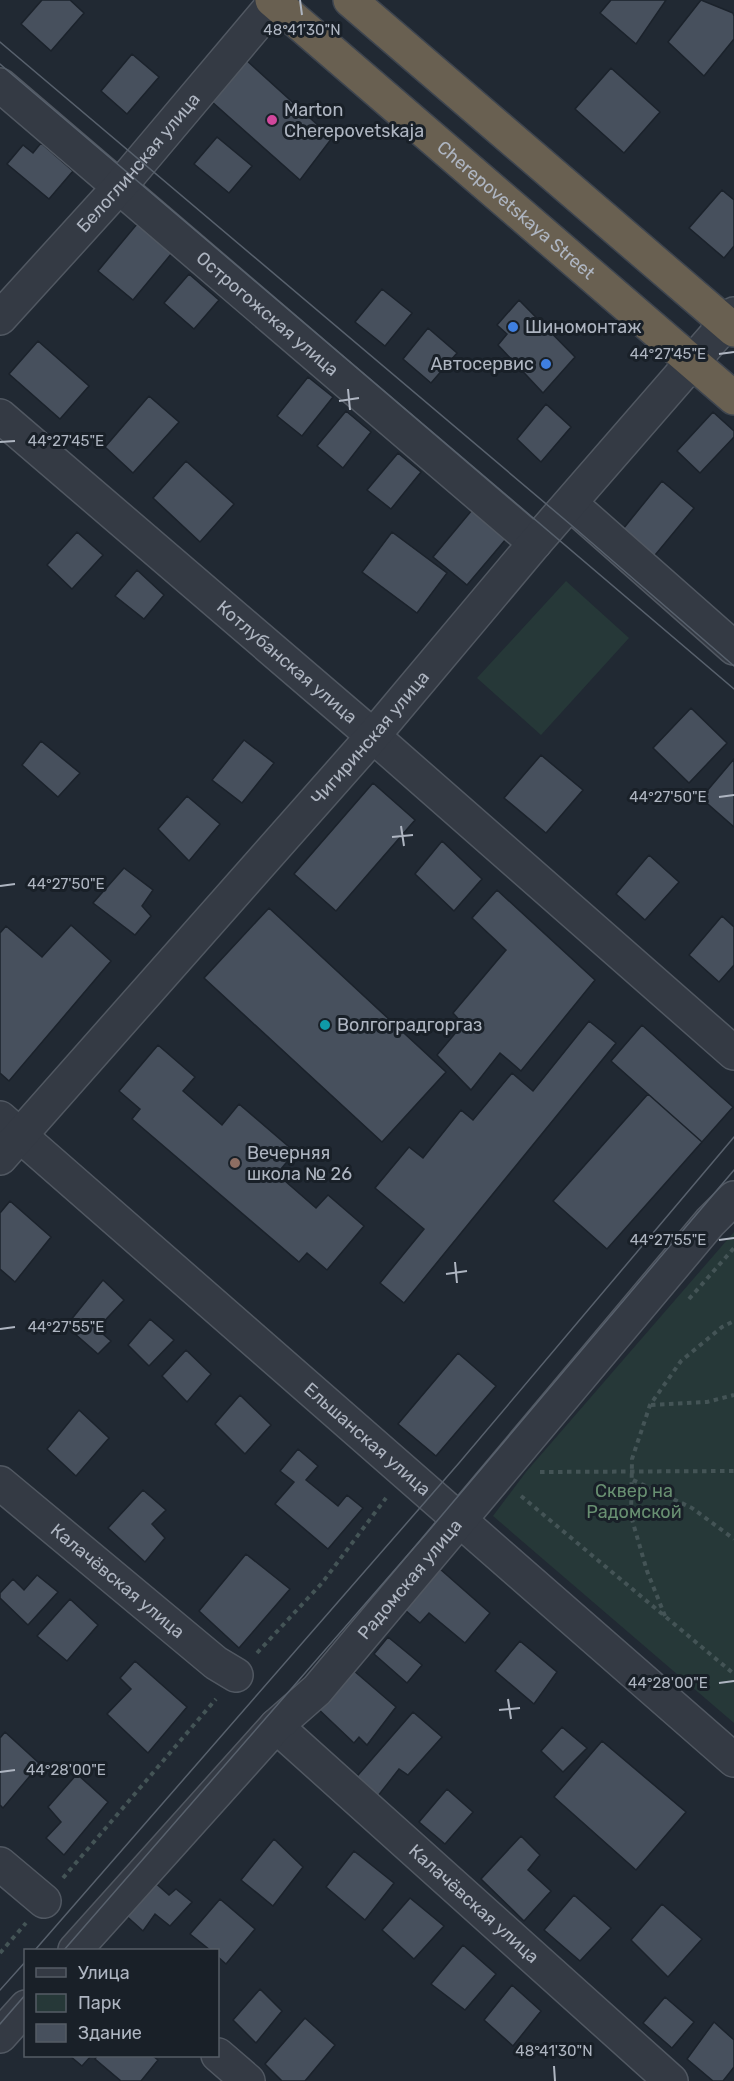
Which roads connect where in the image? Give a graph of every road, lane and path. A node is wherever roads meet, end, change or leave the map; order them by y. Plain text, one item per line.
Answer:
1 (350, 0) edge
2 (273, 1) edge
3 (0, 85) edge
4 (120, 186) junction
5 (0, 318) edge
6 (731, 322) edge
7 (692, 362) junction
8 (734, 398) edge
9 (0, 416) edge
10 (571, 504) junction
11 (535, 543) junction
12 (734, 648) edge
13 (373, 736) junction
14 (734, 1053) edge
15 (7, 1137) edge
16 (734, 1198) edge
17 (734, 1321) edge
18 (734, 1395) edge
19 (650, 1405) junction
20 (734, 1471) edge
21 (537, 1472) dead end
22 (405, 1473) junction
23 (633, 1480) junction
24 (0, 1483) edge
25 (518, 1493) dead end
26 (459, 1520) junction
27 (734, 1539) edge
28 (665, 1616) junction
29 (734, 1674) edge
30 (236, 1675) junction
31 (276, 1726) junction
32 (734, 1760) edge
33 (0, 1864) edge
34 (44, 1901) junction
35 (85, 1947) edge
36 (0, 1953) edge
37 (24, 2009) edge
38 (0, 2036) edge
39 (219, 2056) edge
40 (248, 2081) edge
41 (671, 2081) edge

1 - 6 highway
2 - 4 street, Белоглинская улица
2 - 7 highway, Cherepovetskaya Street
3 - 4 street, Острогожская улица
4 - 5 street, Белоглинская улица
4 - 11 street, Острогожская улица
6 - 7 street, Чигиринская улица
7 - 8 highway, Cherepovetskaya Street
7 - 10 street, Чигиринская улица
9 - 13 street, Котлубанская улица
10 - 11 street, Чигиринская улица
10 - 12 street
11 - 13 street, Чигиринская улица
13 - 14 street, Котлубанская улица
13 - 15 street, Чигиринская улица
15 - 22 street, Ельшанская улица
16 - 26 street, Радомская улица
17 - 19 path
18 - 19 path
19 - 23 path
20 - 21 path
22 - 26 street, Ельшанская улица
22 - 30 path
23 - 27 path
23 - 28 path
24 - 30 street, Калачёвская улица
25 - 28 path
26 - 31 street, Радомская улица
26 - 32 street, Ельшанская улица
28 - 29 path
30 - 34 path
31 - 35 street, Радомская улица
31 - 41 street, Калачёвская улица
33 - 34 street
34 - 36 path
37 - 38 street
39 - 40 street

